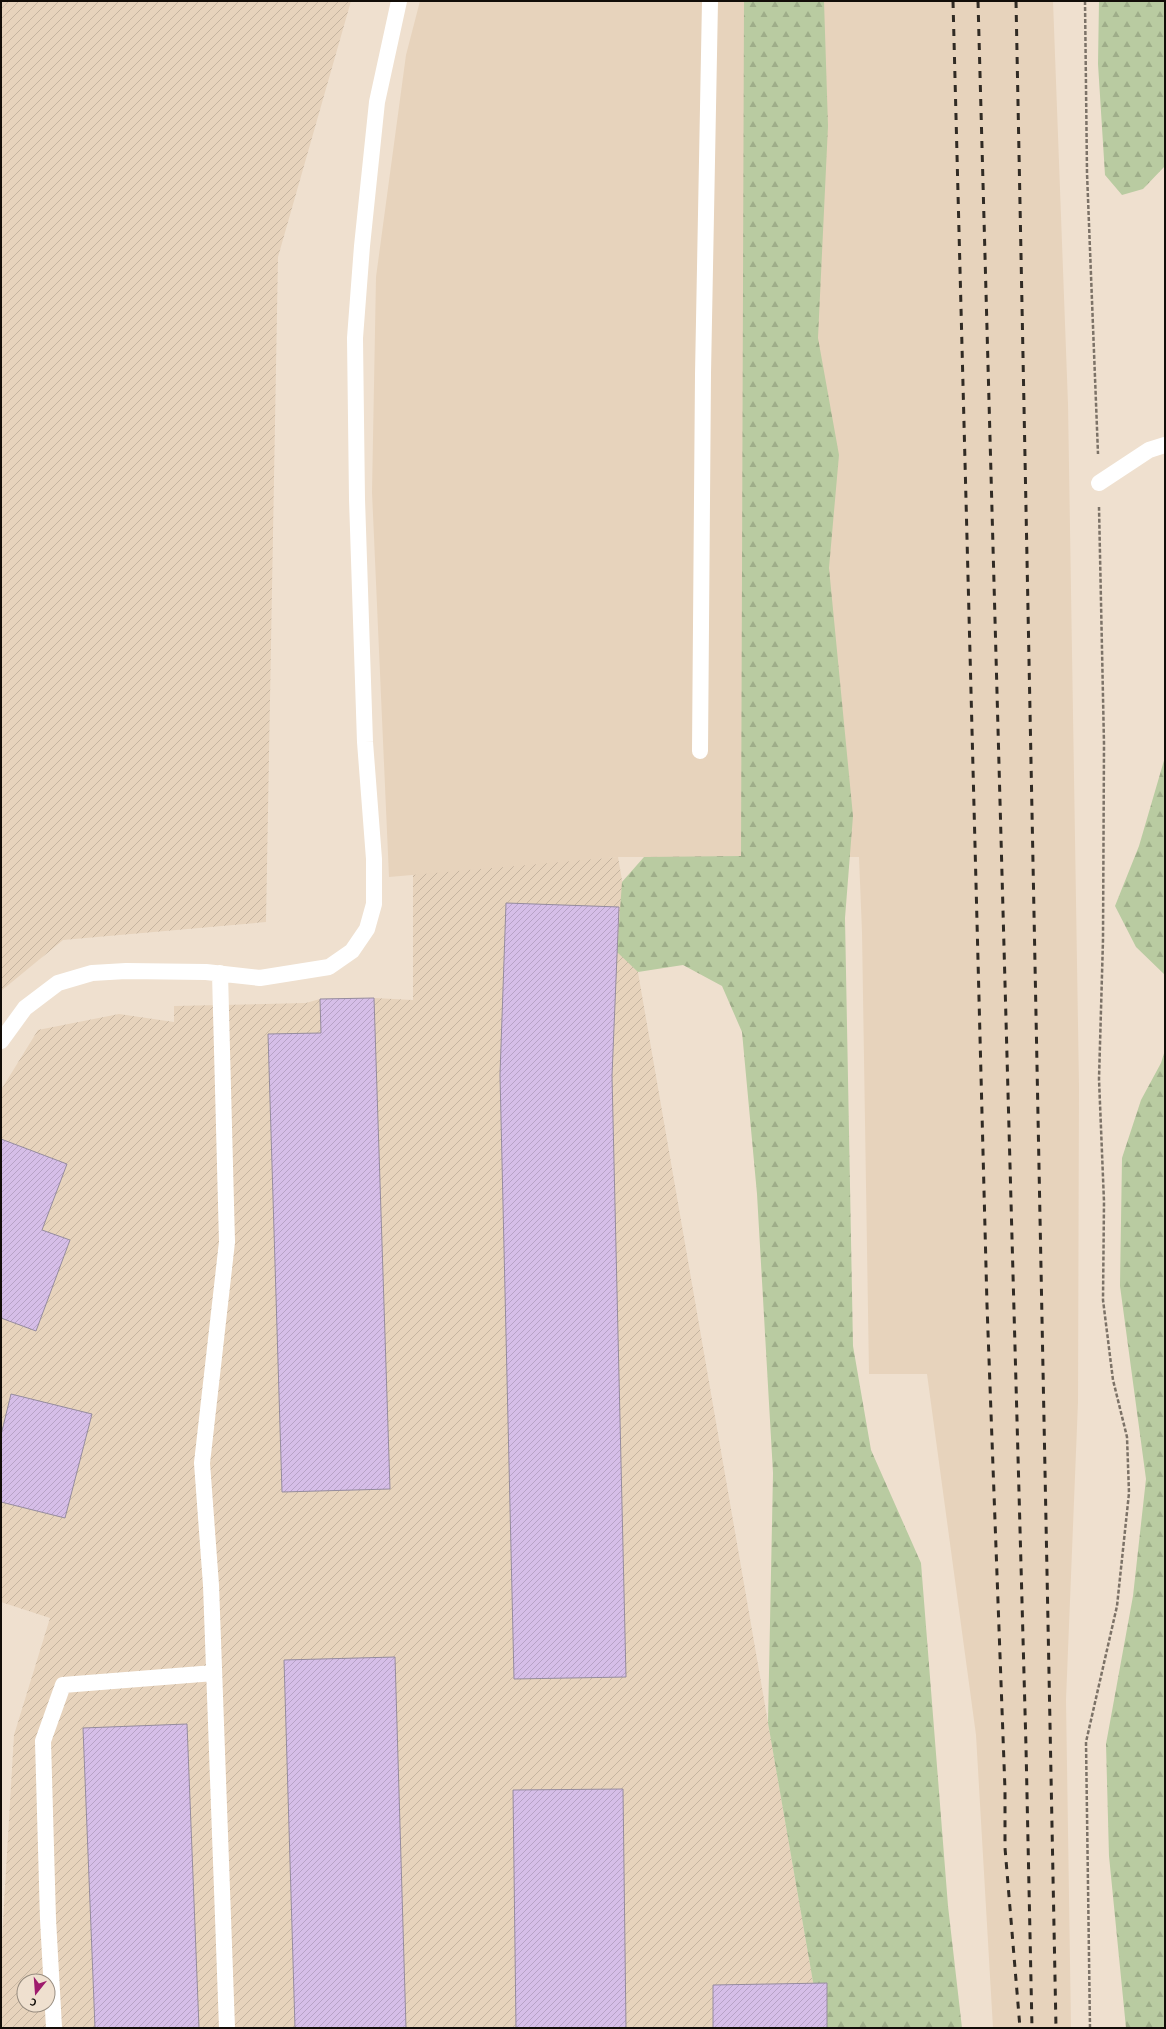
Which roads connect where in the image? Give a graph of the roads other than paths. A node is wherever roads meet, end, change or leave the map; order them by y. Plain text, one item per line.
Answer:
1 (399, 1) edge
2 (710, 1) edge
3 (1165, 445) edge
4 (1099, 483) road end
5 (700, 751) dead end
6 (220, 973) junction
7 (1, 1041) edge
8 (214, 1673) junction
9 (54, 2028) edge
10 (227, 2028) edge

1 - 6 lane
2 - 5 lane
3 - 4 lane
6 - 7 lane
6 - 8 lane
8 - 9 lane
8 - 10 lane

